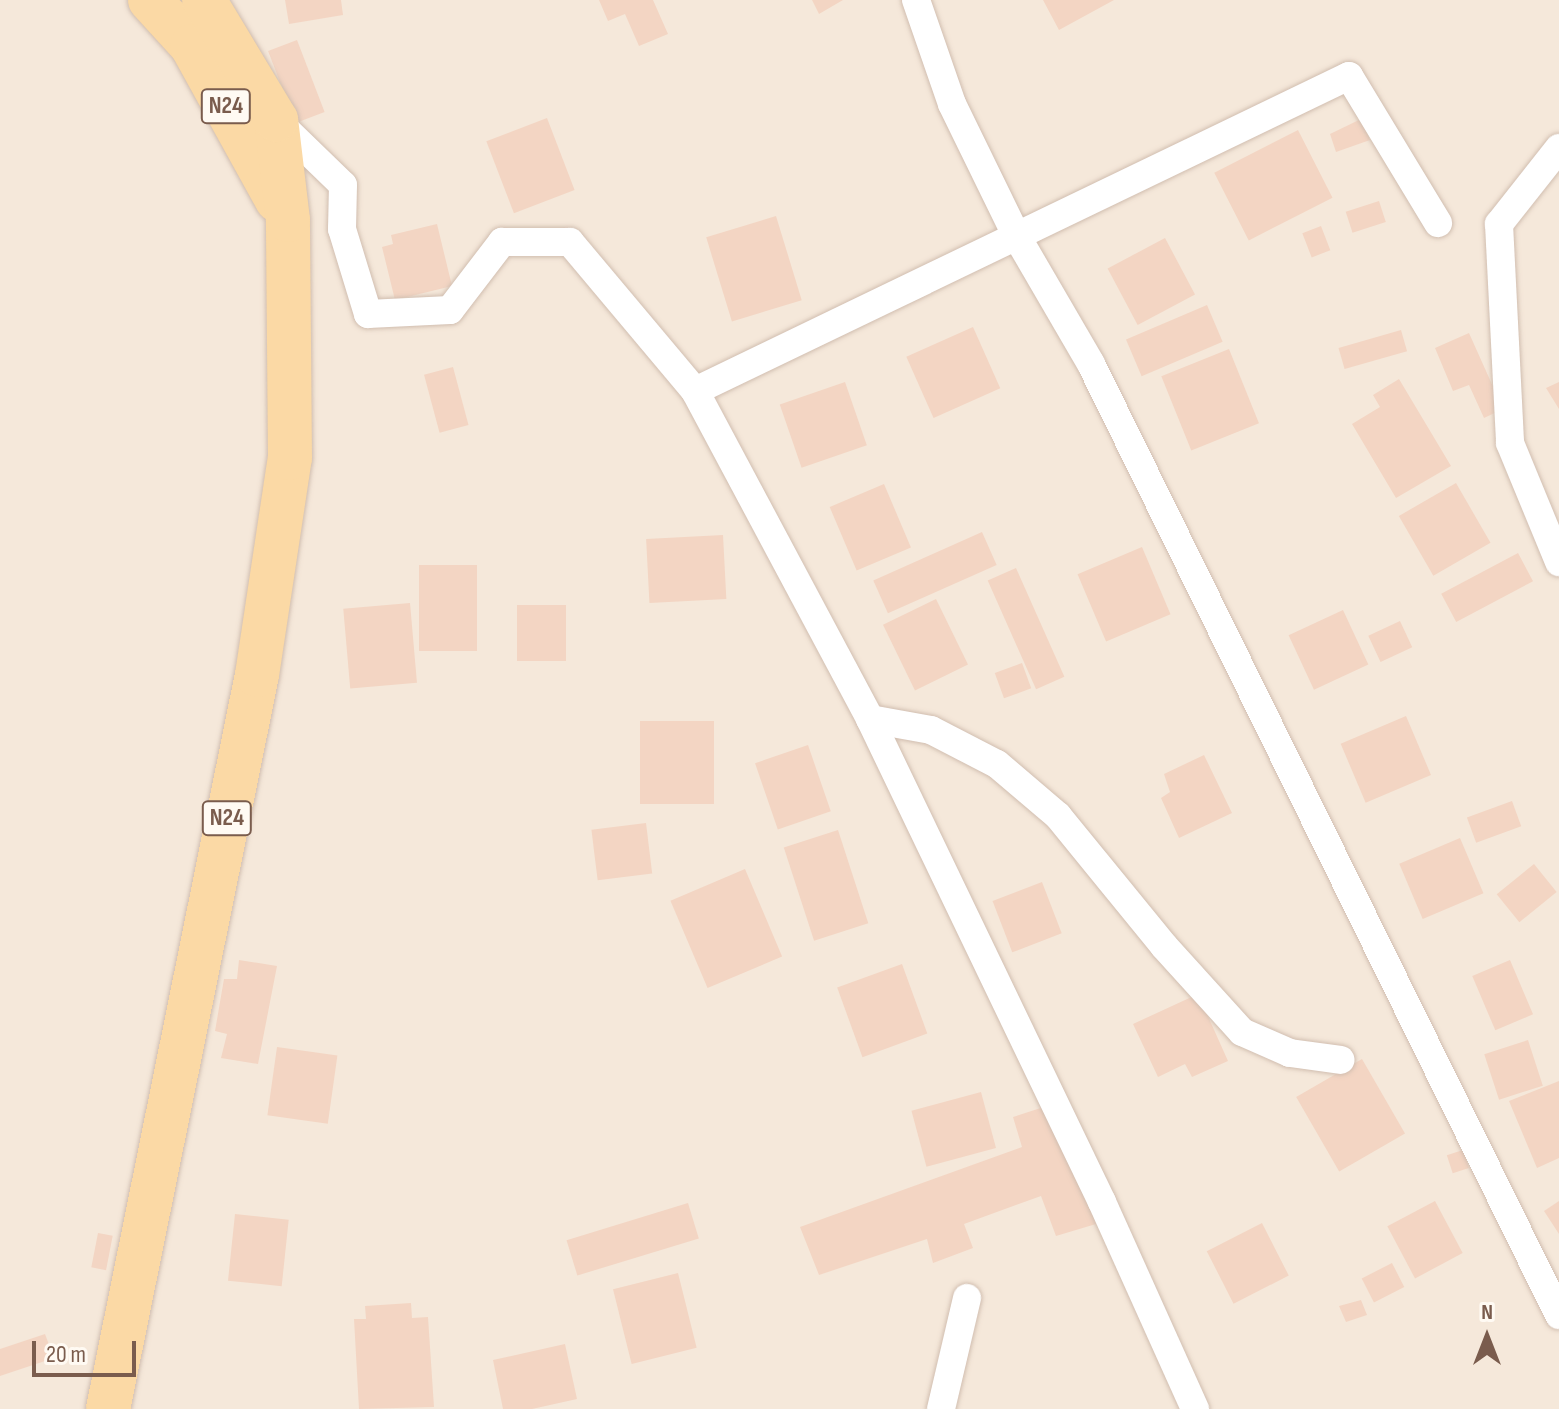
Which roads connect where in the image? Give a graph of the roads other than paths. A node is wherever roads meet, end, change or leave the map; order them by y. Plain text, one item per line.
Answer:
1 (150, 0) edge
2 (204, 0) edge
3 (916, 0) edge
4 (276, 120) junction
5 (1559, 148) edge
6 (288, 220) junction
7 (1438, 223) dead end
8 (1016, 235) junction
9 (695, 391) junction
10 (1559, 562) edge
11 (870, 719) junction
12 (1341, 1060) dead end
13 (967, 1298) dead end
14 (1559, 1315) edge
15 (108, 1409) edge
16 (941, 1409) edge
17 (1195, 1409) edge

1 - 6 main road, N24
2 - 4 main road, N24
3 - 8 street
4 - 6 main road, N24
4 - 9 street
5 - 10 street
6 - 15 main road, N24
7 - 8 street
8 - 9 street
8 - 14 street
9 - 11 street
11 - 12 street
11 - 17 street
13 - 16 street

